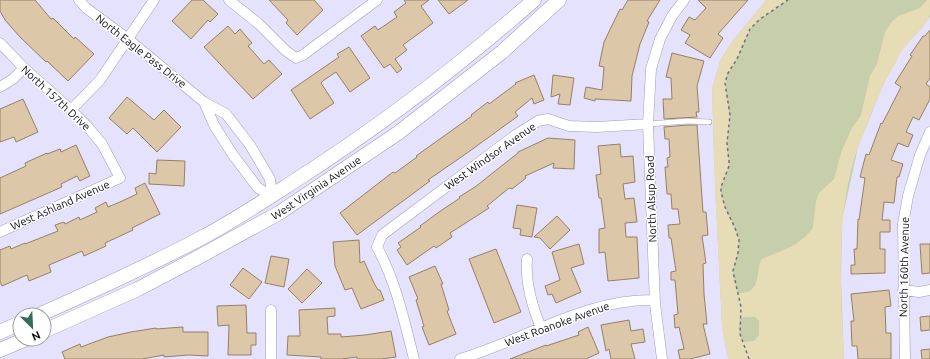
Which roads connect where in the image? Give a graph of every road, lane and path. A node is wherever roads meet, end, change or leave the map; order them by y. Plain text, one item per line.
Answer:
1 (79, 0) edge
2 (154, 0) edge
3 (229, 0) edge
4 (378, 0) edge
5 (534, 0) edge
6 (560, 0) edge
7 (684, 0) edge
8 (788, 0) edge
9 (128, 39) junction
10 (0, 43) edge
11 (24, 68) junction
12 (0, 87) edge
13 (204, 102) junction
14 (71, 110) junction
15 (709, 122) dead end
16 (648, 124) junction
17 (930, 132) edge
18 (245, 139) junction
19 (230, 149) junction
20 (120, 178) joint
21 (272, 196) junction
22 (0, 232) edge
23 (528, 260) dead end
24 (903, 290) junction
25 (930, 290) edge
26 (655, 300) junction
27 (52, 309) edge
28 (272, 310) dead end
29 (12, 327) edge
30 (52, 327) edge
31 (541, 328) junction
32 (0, 332) edge
33 (12, 345) edge
34 (0, 350) edge
35 (271, 359) edge
36 (414, 359) edge
37 (460, 359) edge
38 (662, 359) edge
39 (749, 359) edge
40 (905, 359) edge

1 - 9 street, North Eagle Pass Drive
2 - 9 street
3 - 4 street
5 - 21 main road, West Virginia Avenue
6 - 30 main road, West Virginia Avenue
7 - 16 street, North Alsup Road
8 - 39 path
9 - 13 street, North Eagle Pass Drive
9 - 14 street
10 - 11 street, North 157th Drive
11 - 12 street
11 - 14 street, North 157th Drive
13 - 18 street, North Eagle Pass Drive
13 - 19 street, North Eagle Pass Drive
14 - 20 street, North 157th Drive
15 - 16 lane
16 - 26 street, North Alsup Road
16 - 36 street, West Windsor Avenue
17 - 24 street, North 160th Avenue
18 - 19 street
18 - 21 street, North Eagle Pass Drive
19 - 21 street, North Eagle Pass Drive
20 - 22 street, West Ashland Avenue
21 - 27 main road, West Virginia Avenue
23 - 31 street
24 - 25 street
24 - 40 street, North 160th Avenue
26 - 31 street, West Roanoke Avenue
26 - 38 street, North Alsup Road
28 - 35 street
29 - 32 main road
31 - 37 street, West Roanoke Avenue
33 - 34 main road

